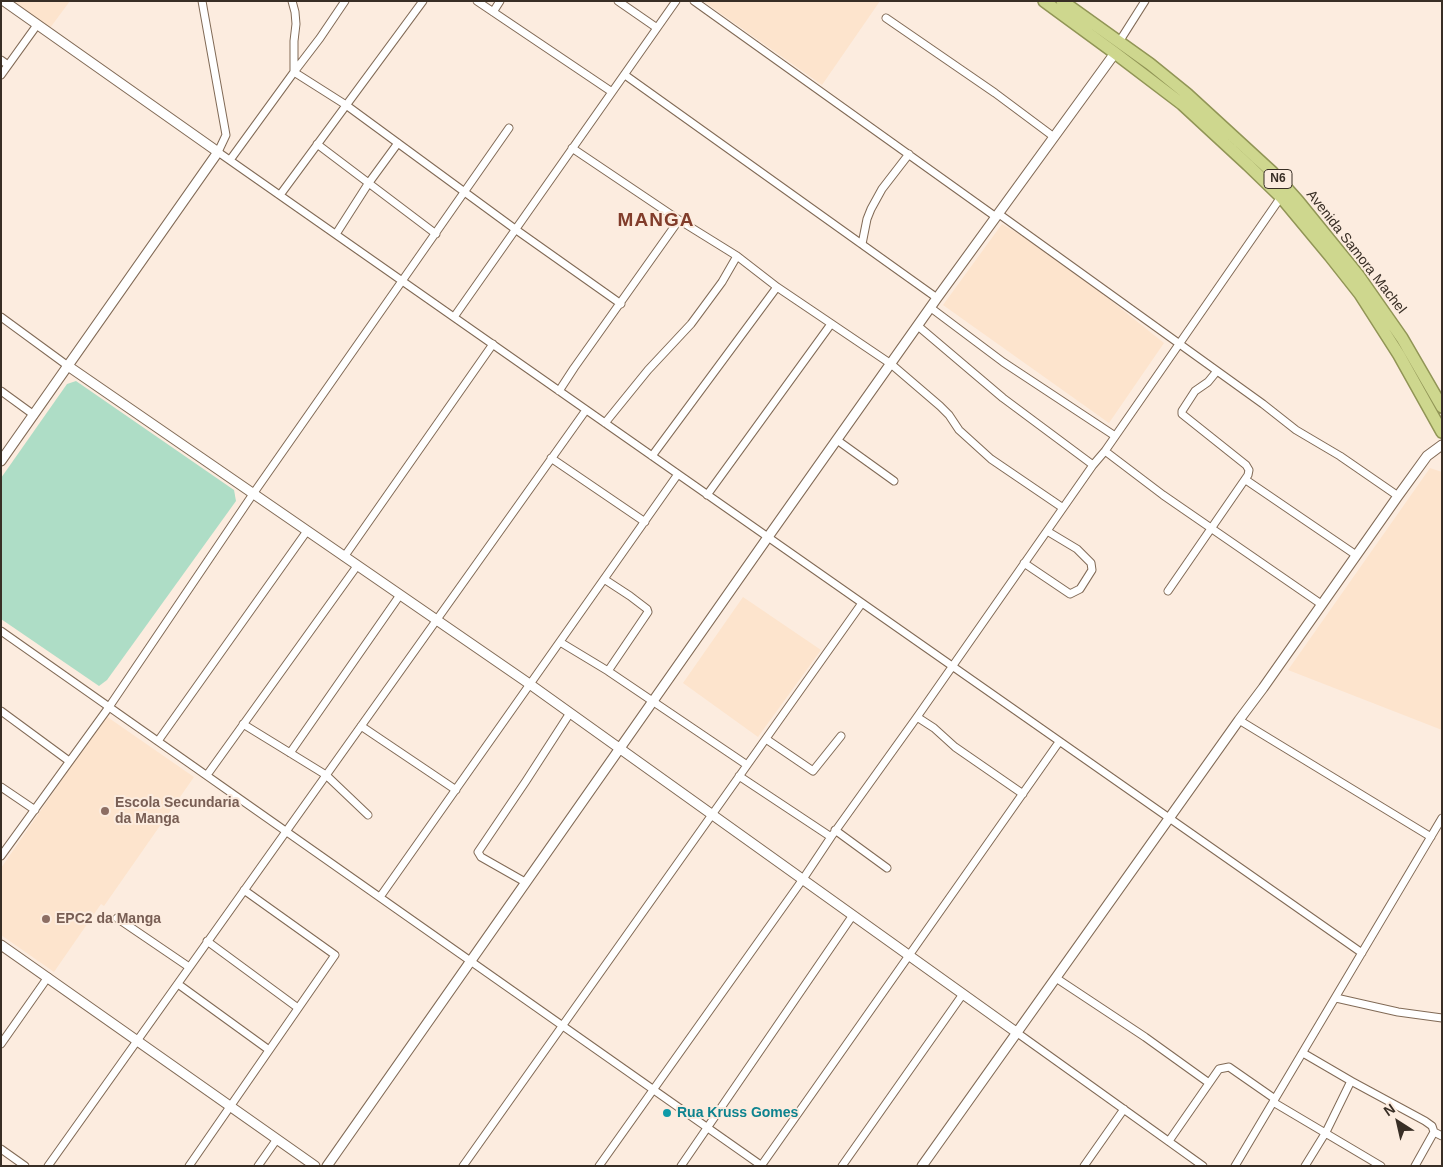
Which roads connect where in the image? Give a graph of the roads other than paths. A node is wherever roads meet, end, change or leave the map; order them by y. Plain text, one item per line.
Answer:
1 (4, 1) edge
2 (202, 1) edge
3 (292, 1) edge
4 (345, 1) edge
5 (423, 1) edge
6 (477, 1) edge
7 (500, 1) edge
8 (618, 1) edge
9 (676, 1) edge
10 (694, 1) edge
11 (1044, 1) edge
12 (1062, 1) edge
13 (1145, 1) edge
14 (493, 12) junction
15 (886, 18) dead end
16 (37, 24) junction
17 (657, 28) junction
18 (1117, 47) junction
19 (1, 60) edge
20 (8, 65) junction
21 (294, 72) junction
22 (1, 75) edge
23 (625, 75) junction
24 (612, 92) junction
25 (346, 105) junction
26 (509, 128) dead end
27 (1054, 137) junction
28 (398, 143) junction
29 (318, 144) junction
30 (572, 148) junction
31 (218, 152) junction
32 (909, 154) junction
33 (230, 160) junction
34 (368, 184) junction
35 (465, 192) junction
36 (280, 195) junction
37 (1281, 197) junction
38 (998, 215) junction
39 (679, 220) junction
40 (515, 229) junction
41 (336, 234) junction
42 (436, 234) junction
43 (862, 244) junction
44 (737, 256) junction
45 (403, 281) junction
46 (777, 287) junction
47 (937, 298) junction
48 (621, 304) junction
49 (931, 308) junction
50 (454, 317) junction
51 (1, 318) edge
52 (831, 324) junction
53 (918, 326) junction
54 (493, 344) junction
55 (1180, 344) junction
56 (891, 364) junction
57 (68, 366) junction
58 (1217, 371) junction
59 (1, 391) edge
60 (559, 391) junction
61 (1442, 407) edge
62 (586, 410) junction
63 (34, 415) junction
64 (606, 423) junction
65 (1442, 432) edge
66 (1115, 436) junction
67 (837, 440) junction
68 (1442, 445) edge
69 (1105, 451) junction
70 (652, 456) junction
71 (551, 458) junction
72 (1, 461) edge
73 (1093, 465) junction
74 (678, 474) junction
75 (1246, 480) junction
76 (894, 481) dead end
77 (253, 494) junction
78 (707, 495) junction
79 (1398, 496) junction
80 (1063, 508) junction
81 (645, 522) junction
82 (1211, 528) junction
83 (307, 531) junction
84 (1047, 531) junction
85 (768, 537) junction
86 (1356, 554) junction
87 (344, 557) junction
88 (1024, 562) junction
89 (358, 566) junction
90 (604, 579) junction
91 (1168, 590) dead end
92 (400, 595) junction
93 (862, 603) junction
94 (1322, 604) junction
95 (436, 620) junction
96 (1, 630) edge
97 (560, 642) junction
98 (951, 666) junction
99 (608, 671) junction
100 (531, 685) junction
101 (653, 701) junction
102 (109, 706) junction
103 (1, 711) edge
104 (570, 713) junction
105 (917, 717) junction
106 (1238, 720) junction
107 (243, 724) junction
108 (361, 726) junction
109 (841, 736) dead end
110 (766, 739) junction
111 (158, 741) junction
112 (1059, 742) junction
113 (619, 748) junction
114 (290, 753) junction
115 (68, 761) junction
116 (747, 765) junction
117 (206, 775) junction
118 (326, 775) junction
119 (740, 776) junction
120 (1, 787) edge
121 (456, 790) junction
122 (1023, 794) junction
123 (35, 810) junction
124 (368, 815) dead end
125 (712, 815) junction
126 (1169, 818) junction
127 (1442, 818) edge
128 (286, 831) junction
129 (833, 834) junction
130 (1431, 837) junction
131 (1, 856) edge
132 (887, 868) dead end
133 (802, 879) junction
134 (525, 882) junction
135 (244, 890) junction
136 (380, 897) junction
137 (853, 916) junction
138 (117, 918) dead end
139 (208, 942) junction
140 (1, 945) edge
141 (1362, 953) junction
142 (909, 955) junction
143 (470, 960) junction
144 (189, 967) junction
145 (48, 978) junction
146 (1056, 978) junction
147 (178, 984) junction
148 (963, 994) junction
149 (1336, 998) junction
150 (298, 1008) junction
151 (1442, 1018) edge
152 (562, 1025) junction
153 (1016, 1032) junction
154 (137, 1040) junction
155 (1, 1044) edge
156 (269, 1050) junction
157 (1303, 1053) junction
158 (1351, 1081) junction
159 (1208, 1084) junction
160 (654, 1090) junction
161 (1274, 1100) junction
162 (230, 1106) junction
163 (1124, 1109) junction
164 (707, 1127) junction
165 (1326, 1132) junction
166 (1434, 1132) junction
167 (1442, 1136) edge
168 (276, 1139) junction
169 (1168, 1141) junction
170 (1, 1149) edge
171 (24, 1166) edge
172 (48, 1166) edge
173 (189, 1166) edge
174 (258, 1166) edge
175 (315, 1166) edge
176 (327, 1166) edge
177 (463, 1166) edge
178 (599, 1166) edge
179 (681, 1166) edge
180 (761, 1166) edge
181 (842, 1166) edge
182 (922, 1166) edge
183 (1084, 1166) edge
184 (1203, 1166) edge
185 (1235, 1166) edge
186 (1304, 1166) edge
187 (1381, 1166) edge
188 (1415, 1166) edge

1 - 16 street
2 - 31 street
3 - 21 street
4 - 21 street
5 - 25 street
6 - 14 street
7 - 14 street
8 - 17 street
9 - 17 street
10 - 32 street
11 - 18 highway, N6
12 - 18 highway, Avenida Samora Machel / N6
13 - 18 street
14 - 24 street
15 - 27 street
16 - 20 street
16 - 31 street
17 - 23 street
18 - 27 street
18 - 37 highway, N6
18 - 61 highway, Avenida Samora Machel / N6
19 - 20 street
20 - 22 street
21 - 25 street
21 - 33 street
23 - 24 street
23 - 43 street
24 - 30 street
25 - 28 street
25 - 29 street
26 - 35 street
27 - 38 street
28 - 34 street
28 - 35 street
29 - 34 street
29 - 36 street
30 - 39 street
30 - 40 street
31 - 33 street
31 - 57 street
32 - 38 street
32 - 43 street
33 - 36 street
34 - 41 street
34 - 42 street
35 - 40 street
35 - 42 street
36 - 41 street
37 - 55 street
37 - 65 highway, Avenida Samora Machel / N6
38 - 47 street
38 - 55 street
39 - 44 street
39 - 48 street
40 - 48 street
40 - 50 street
41 - 45 street
42 - 45 street
43 - 47 street
44 - 46 street
44 - 64 street
45 - 50 street
45 - 77 street
46 - 52 street
46 - 70 street
47 - 49 street
48 - 60 street
49 - 53 street
49 - 66 street
50 - 54 street
51 - 57 street
52 - 56 street
52 - 78 street
53 - 56 street
53 - 73 street
54 - 60 street
54 - 87 street
55 - 58 street
55 - 66 street
56 - 67 street
56 - 80 street
57 - 63 street
57 - 77 street
58 - 75 street
58 - 79 street
59 - 63 street
60 - 62 street
62 - 64 street
62 - 71 street
63 - 72 street
64 - 70 street
66 - 69 street
67 - 76 street
67 - 85 street
68 - 79 street
69 - 73 street
69 - 82 street
70 - 74 street
71 - 81 street
71 - 95 street
73 - 80 street
74 - 78 street
74 - 81 street
75 - 82 street
75 - 86 street
77 - 83 street
77 - 102 street
78 - 85 street
79 - 86 street
80 - 84 street
81 - 90 street
82 - 91 street
82 - 94 street
83 - 87 street
83 - 111 street
84 - 88 street
84 - 88 street
85 - 93 street
85 - 101 street
86 - 94 street
87 - 89 street
88 - 98 street
89 - 92 street
89 - 107 street
90 - 97 street
90 - 99 street
92 - 95 street
92 - 114 street
93 - 98 street
93 - 110 street
94 - 106 street
95 - 100 street
95 - 108 street
96 - 102 street
97 - 99 street
97 - 100 street
98 - 105 street
98 - 112 street
99 - 101 street
100 - 104 street
100 - 121 street
101 - 113 street
101 - 116 street
102 - 111 street
102 - 115 street
103 - 115 street
104 - 113 street
104 - 134 street
105 - 122 street
105 - 129 street
106 - 126 street
106 - 130 street
107 - 114 street
107 - 117 street
108 - 118 street
108 - 121 street
109 - 110 street
110 - 116 street
111 - 117 street
112 - 122 street
112 - 126 street
113 - 125 street
113 - 134 street
114 - 118 street
115 - 123 street
116 - 119 street
117 - 128 street
118 - 124 street
118 - 128 street
119 - 125 street
119 - 129 street
120 - 123 street
121 - 136 street
122 - 142 street
123 - 131 street
125 - 133 street
125 - 152 street
126 - 141 street
126 - 146 street
127 - 130 street
128 - 135 street
128 - 136 street
129 - 132 street
129 - 133 street
130 - 141 street
133 - 137 street
133 - 160 street
134 - 143 street
135 - 139 street
135 - 150 street
136 - 143 street
137 - 142 street
137 - 164 street
138 - 144 street
139 - 144 street
139 - 150 street
140 - 145 street
141 - 149 street
142 - 148 street
142 - 180 street
143 - 152 street
143 - 176 street
144 - 147 street
145 - 154 street
145 - 155 street
146 - 153 street
146 - 159 street
147 - 154 street
147 - 156 street
148 - 153 street
148 - 181 street
149 - 151 street
149 - 157 street
150 - 156 street
152 - 160 street
152 - 177 street
153 - 163 street
153 - 182 street
154 - 162 street
154 - 172 street
156 - 162 street
157 - 158 street
157 - 161 street
158 - 165 street
158 - 166 street
159 - 161 street
159 - 169 street
160 - 164 street
160 - 178 street
161 - 165 street
161 - 185 street
162 - 168 street
162 - 173 street
163 - 169 street
163 - 183 street
164 - 179 street
164 - 180 street
165 - 186 street
165 - 187 street
166 - 167 street
166 - 188 street
168 - 174 street
168 - 175 street
169 - 184 street
170 - 171 street

